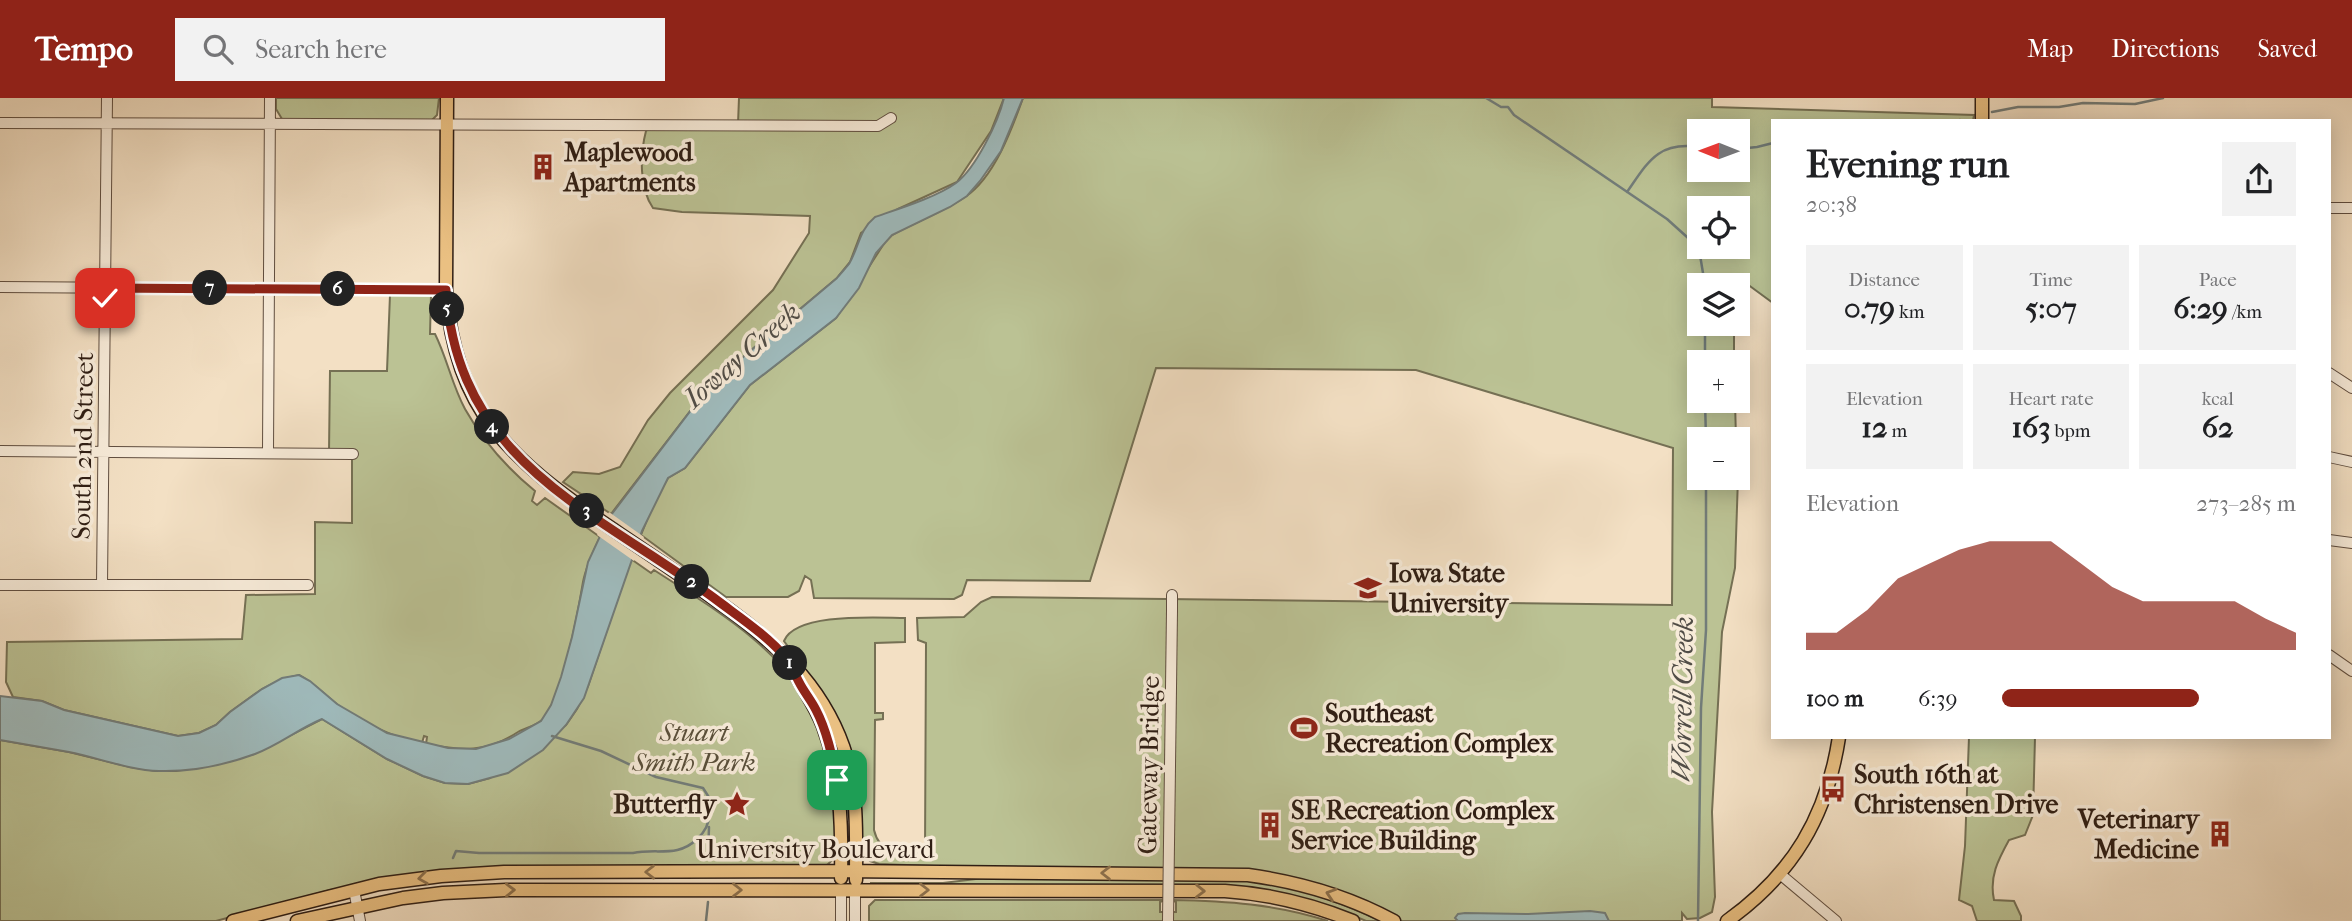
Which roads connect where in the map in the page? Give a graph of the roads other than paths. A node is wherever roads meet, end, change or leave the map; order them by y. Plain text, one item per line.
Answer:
1 (107, 98) edge
2 (270, 98) edge
3 (447, 98) edge
4 (1982, 98) edge
5 (891, 118) dead end
6 (1982, 119) edge
7 (0, 123) edge
8 (107, 123) junction
9 (270, 124) junction
10 (447, 124) junction
11 (2331, 208) edge
12 (2352, 208) edge
13 (0, 287) edge
14 (105, 288) junction
15 (269, 289) junction
16 (446, 290) junction
17 (2331, 374) edge
18 (2352, 388) edge
19 (0, 450) edge
20 (104, 451) junction
21 (268, 452) junction
22 (353, 454) dead end
23 (2331, 457) edge
24 (2352, 462) edge
25 (2331, 540) edge
26 (2352, 543) edge
27 (0, 585) edge
28 (103, 585) junction
29 (308, 585) dead end
30 (1172, 596) dead end
31 (2331, 656) edge
32 (789, 661) junction
33 (2352, 671) edge
34 (1839, 739) edge
35 (841, 871) junction
36 (856, 872) junction
37 (1780, 874) junction
38 (354, 890) junction
39 (841, 890) junction
40 (855, 890) junction
41 (357, 907) junction
42 (233, 921) edge
43 (297, 921) edge
44 (360, 921) edge
45 (841, 921) edge
46 (855, 921) edge
47 (1168, 921) edge
48 (1353, 921) edge
49 (1394, 921) edge
50 (1727, 921) edge
51 (1836, 921) edge

1 - 8 street, South 2nd Street
2 - 9 street
3 - 10 main road
4 - 6 main road
5 - 10 street
7 - 8 street
8 - 9 street
8 - 14 street, South 2nd Street
9 - 10 street
9 - 15 street
10 - 16 main road
11 - 12 street
13 - 14 street
14 - 15 street
14 - 20 street, South 2nd Street
15 - 16 street
15 - 21 street
16 - 32 main road
17 - 18 street
19 - 20 street
20 - 21 street
20 - 28 street, South 2nd Street
21 - 22 street
23 - 24 street
25 - 26 street
27 - 28 street
28 - 29 street
30 - 47 street, Gateway Bridge, bridge
31 - 33 street
32 - 35 main road
32 - 36 main road
34 - 37 main road
35 - 36 main road, University Boulevard
35 -> 38 main road, University Boulevard
35 - 39 main road
36 - 40 main road
49 -> 36 main road, University Boulevard
37 - 50 main road
37 - 51 street
38 - 41 street
38 - 42 main road, University Boulevard
39 - 40 main road, University Boulevard
41 -> 39 main road, University Boulevard
39 - 45 street
40 - 46 street
40 -> 48 main road, University Boulevard
41 - 43 main road, University Boulevard
41 - 44 street

